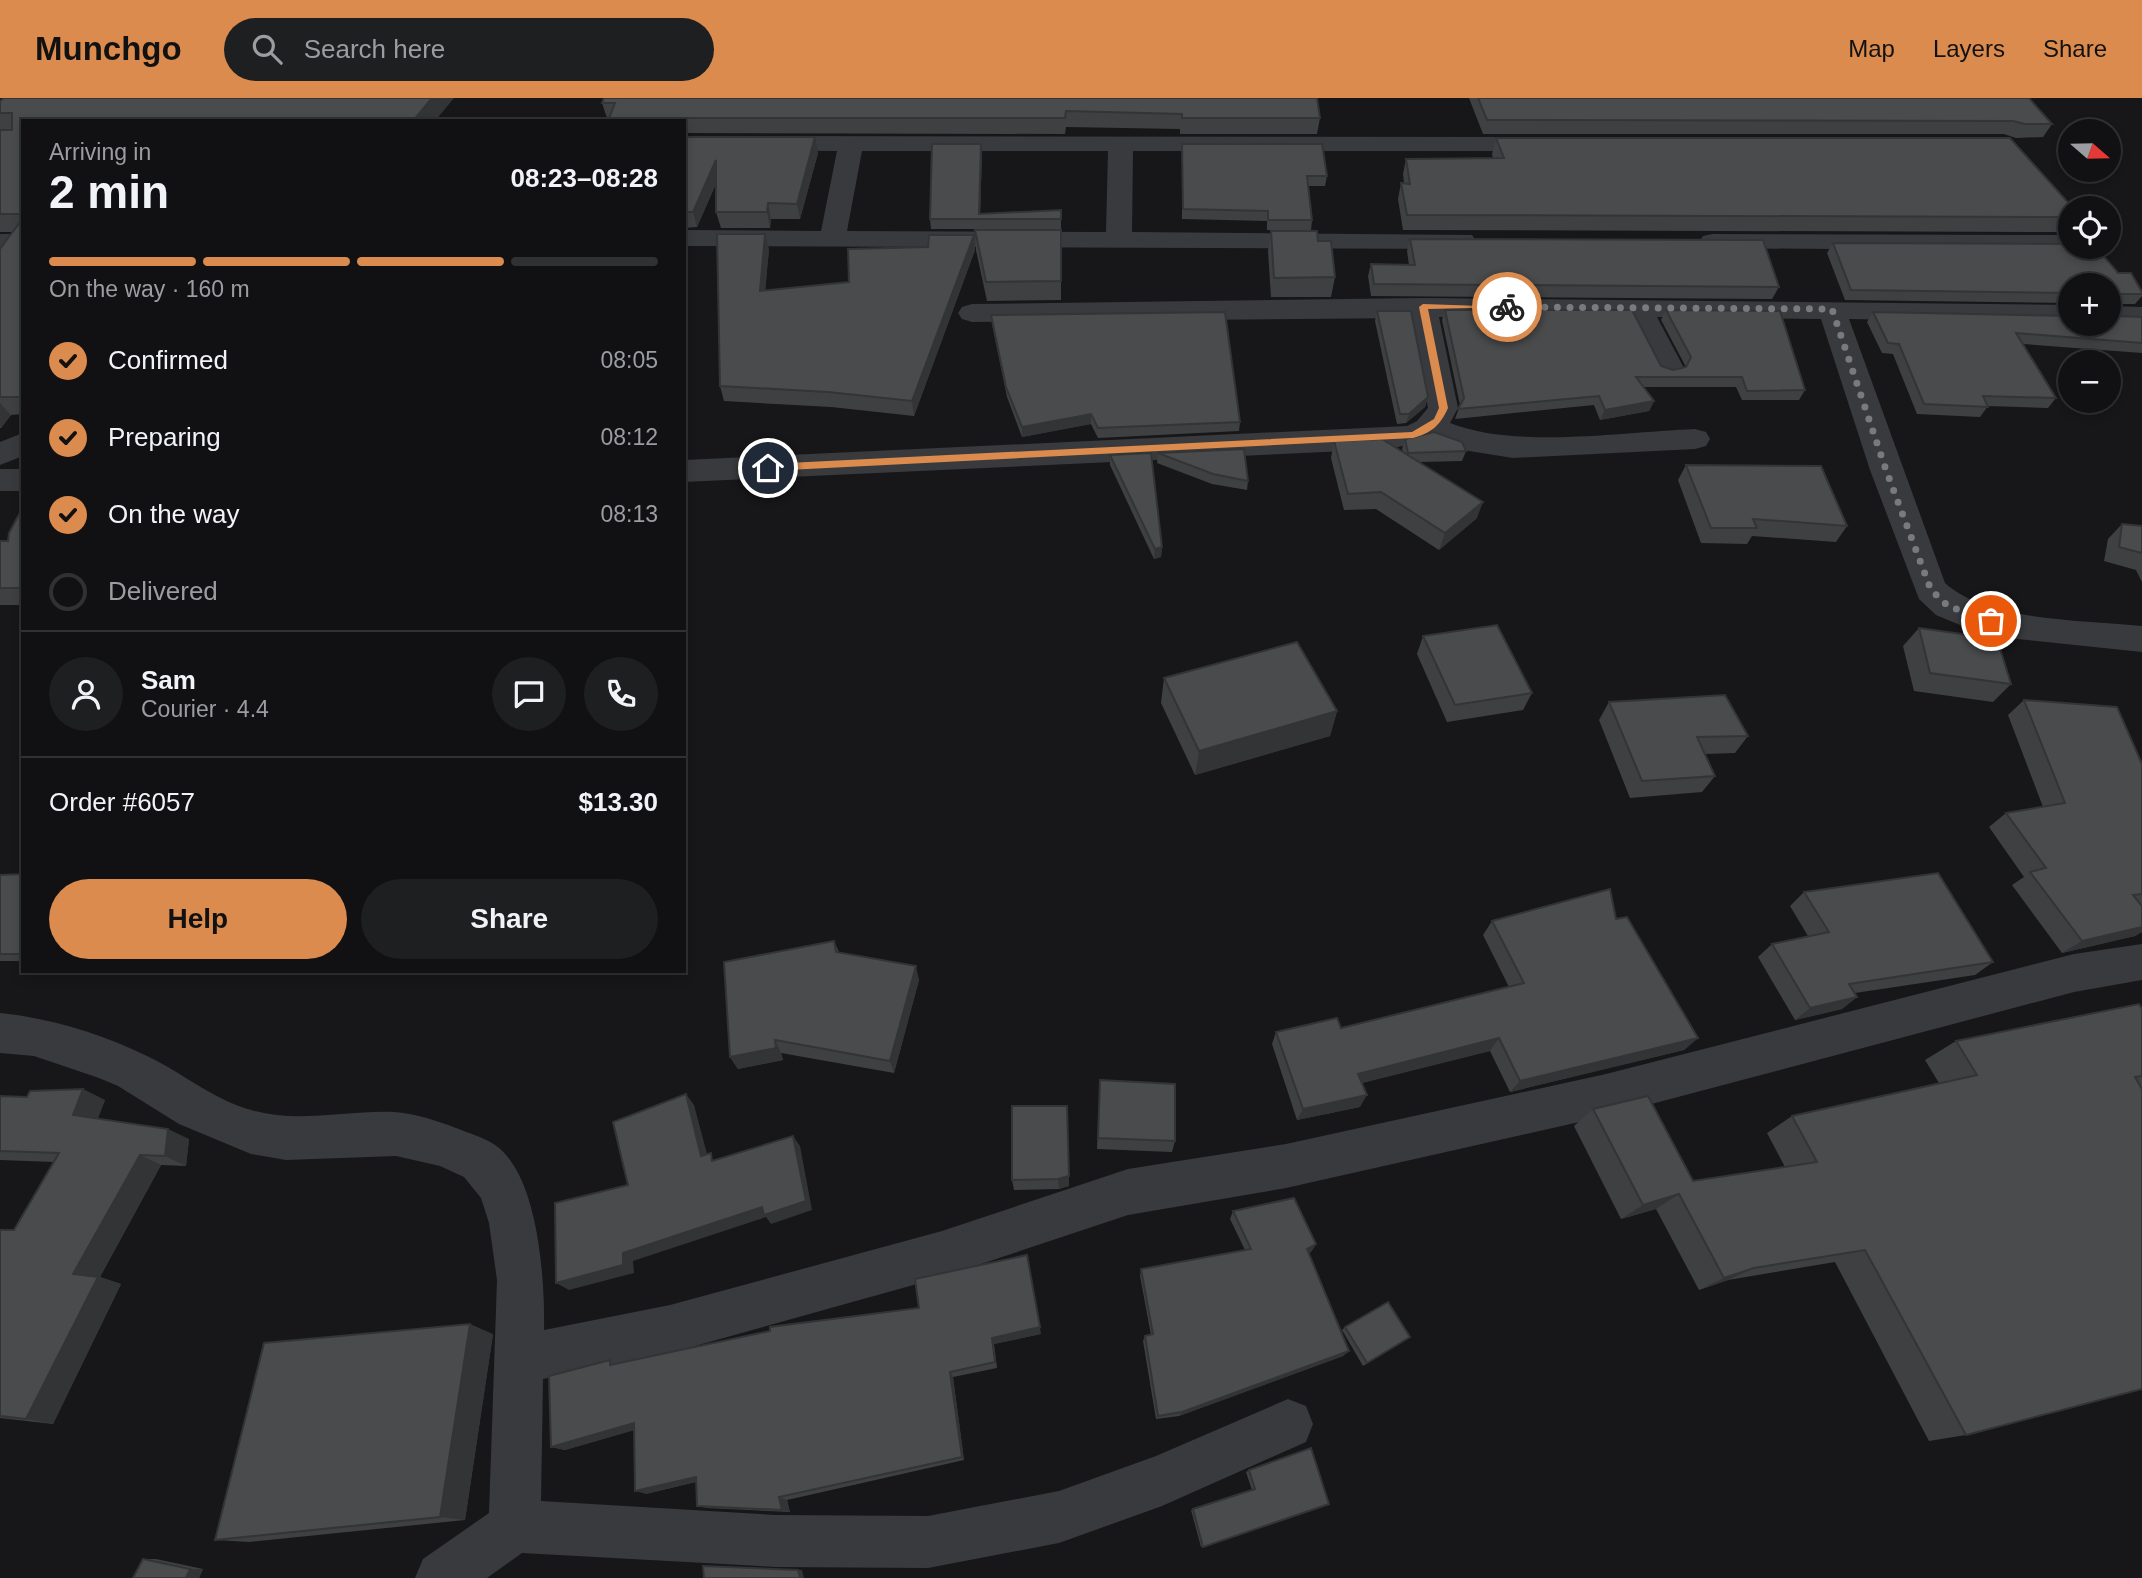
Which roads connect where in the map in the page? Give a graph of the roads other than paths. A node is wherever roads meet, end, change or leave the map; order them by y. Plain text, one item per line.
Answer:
1 (686, 143) edge
2 (851, 144) junction
3 (1566, 144) edge
4 (1121, 145) junction
5 (833, 237) junction
6 (686, 238) edge
7 (1119, 239) junction
8 (1483, 241) edge
9 (0, 242) edge
10 (21, 242) edge
11 (1693, 242) edge
12 (2058, 243) edge
13 (1423, 307) junction
14 (1638, 308) junction
15 (1832, 309) junction
16 (972, 313) dead end
17 (2058, 314) edge
18 (2121, 315) edge
19 (2142, 316) edge
20 (1669, 368) edge
21 (1430, 427) junction
22 (1695, 439) dead end
23 (21, 444) edge
24 (0, 455) edge
25 (686, 471) edge
26 (0, 480) edge
27 (21, 480) edge
28 (2142, 639) edge
29 (2142, 962) edge
30 (0, 1033) edge
31 (517, 1360) junction
32 (1288, 1424) dead end
33 (515, 1527) junction
34 (442, 1578) edge

1 - 2 street
2 - 4 street
2 - 5 street
3 - 4 street
4 - 7 street
5 - 6 street
5 - 7 street
7 - 8 street
9 - 10 street
11 - 12 street
13 - 14 street
13 - 16 street
13 - 21 street
14 - 15 street
14 - 20 street
15 - 17 street
15 - 28 street
18 - 19 street
21 - 22 street
21 - 25 street
23 - 24 street
26 - 27 street
29 - 31 street
30 - 31 street
31 - 33 street
32 - 33 street
33 - 34 street

